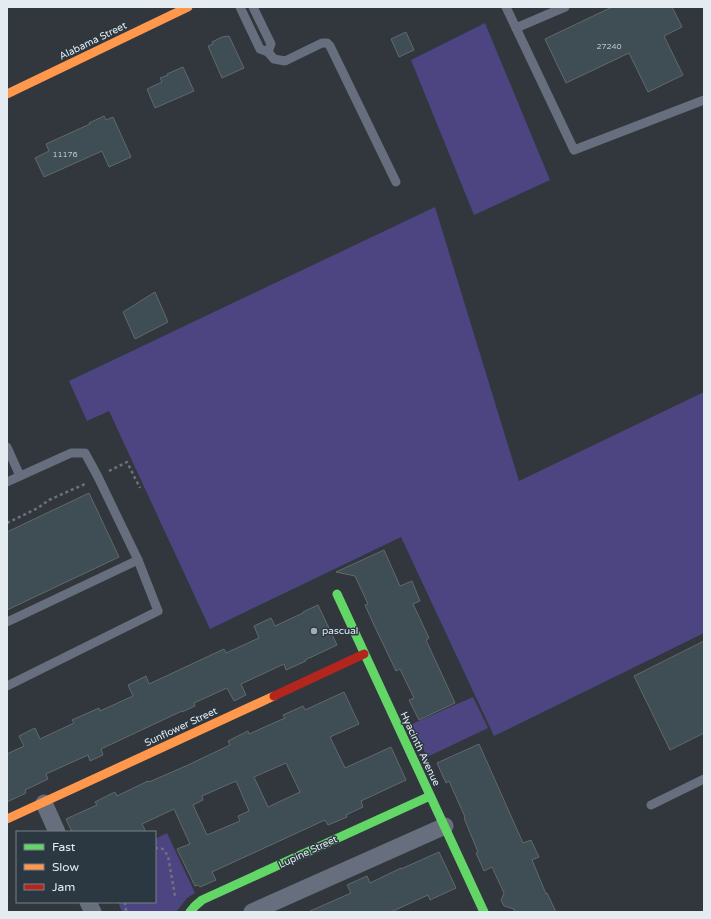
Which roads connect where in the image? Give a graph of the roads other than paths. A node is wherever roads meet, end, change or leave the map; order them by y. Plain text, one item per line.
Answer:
1 (188, 7) edge
2 (240, 7) edge
3 (253, 7) edge
4 (506, 7) edge
5 (565, 7) edge
6 (516, 28) junction
7 (268, 52) junction
8 (7, 94) edge
9 (704, 100) edge
10 (396, 182) dead end
11 (7, 447) edge
12 (20, 476) junction
13 (7, 482) edge
14 (138, 560) junction
15 (337, 594) dead end
16 (7, 622) edge
17 (364, 654) junction
18 (7, 686) edge
19 (704, 779) edge
20 (430, 796) junction
21 (44, 803) junction
22 (651, 805) dead end
23 (7, 819) edge
24 (445, 826) junction
25 (57, 831) edge
26 (190, 912) edge
27 (252, 912) edge
28 (484, 912) edge

1 - 8 street, Alabama Street
2 - 7 lane
3 - 7 lane
4 - 6 lane
5 - 6 lane
6 - 9 lane
7 - 10 lane
11 - 12 lane
12 - 13 lane
12 - 14 lane
14 - 16 lane
14 - 18 lane
15 - 17 street, Hyacinth Avenue
17 - 20 street, Hyacinth Avenue
17 - 21 street, Sunflower Street
19 - 22 lane
20 - 24 street, Hyacinth Avenue
20 - 26 street, Lupine Street
21 - 23 street, Sunflower Street
21 - 25 street
24 - 27 street
24 - 28 street, Hyacinth Avenue

